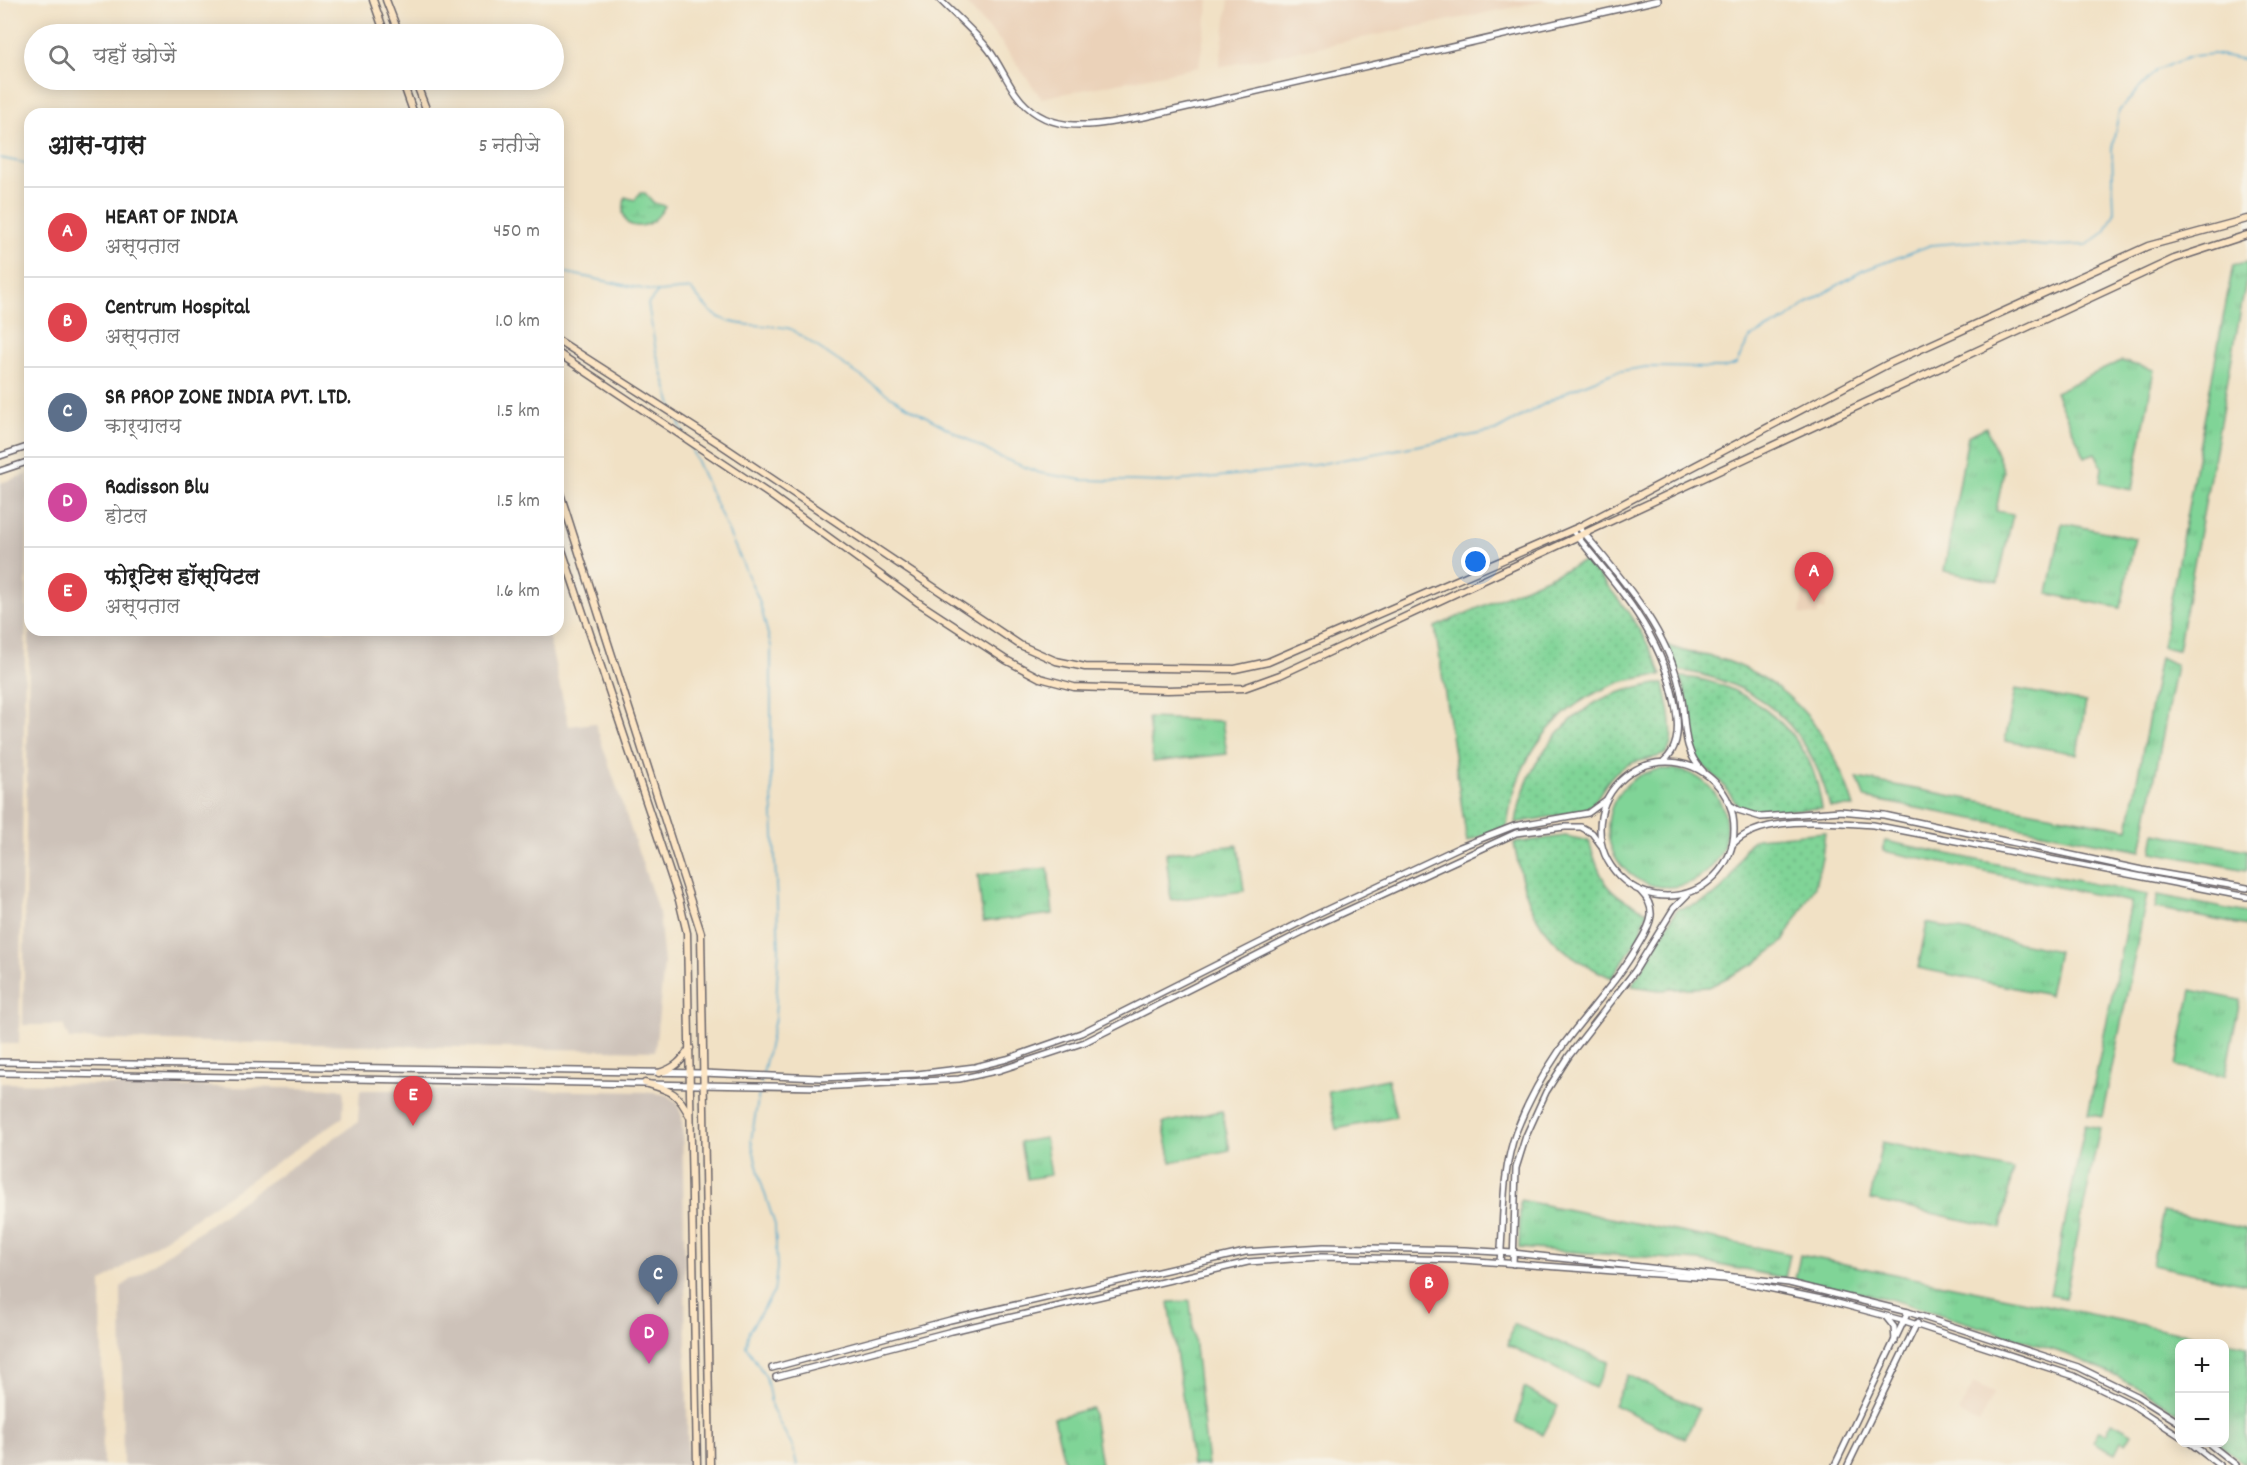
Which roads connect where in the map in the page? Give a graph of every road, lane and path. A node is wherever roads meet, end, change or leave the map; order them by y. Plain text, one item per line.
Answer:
1 (373, 0) edge
2 (386, 0) edge
3 (940, 0) edge
4 (1658, 0) edge
5 (381, 24) edge
6 (395, 24) edge
7 (406, 90) edge
8 (419, 90) edge
9 (412, 108) edge
10 (426, 108) edge
11 (2247, 219) edge
12 (2247, 235) edge
13 (564, 344) edge
14 (564, 357) edge
15 (24, 448) edge
16 (0, 456) edge
17 (24, 463) edge
18 (0, 471) edge
19 (564, 506) edge
20 (1575, 529) junction
21 (1581, 535) junction
22 (564, 556) edge
23 (1664, 761) junction
24 (1708, 775) junction
25 (1606, 800) junction
26 (1730, 805) junction
27 (1601, 845) junction
28 (1732, 845) junction
29 (2247, 888) edge
30 (1637, 889) junction
31 (1687, 895) junction
32 (2247, 897) edge
33 (690, 1047) junction
34 (0, 1062) edge
35 (0, 1073) edge
36 (659, 1073) junction
37 (691, 1073) junction
38 (703, 1073) junction
39 (645, 1083) junction
40 (691, 1084) junction
41 (703, 1084) junction
42 (692, 1120) junction
43 (1501, 1252) junction
44 (1513, 1253) junction
45 (1500, 1262) junction
46 (1513, 1264) junction
47 (1908, 1312) junction
48 (1882, 1315) junction
49 (1920, 1316) junction
50 (1905, 1321) junction
51 (1916, 1325) junction
52 (1929, 1328) junction
53 (1895, 1342) junction
54 (1908, 1343) junction
55 (1992, 1349) junction
56 (1989, 1357) dead end
57 (772, 1368) dead end
58 (776, 1377) dead end
59 (2175, 1420) edge
60 (2175, 1433) edge
61 (2194, 1447) edge
62 (2213, 1447) edge
63 (697, 1465) edge
64 (710, 1465) edge
65 (1834, 1465) edge
66 (1848, 1465) edge
67 (2218, 1465) edge
68 (2236, 1465) edge

1 - 5 main road
2 - 6 main road
3 - 4 street
7 - 9 main road
8 - 10 main road
11 - 20 main road
12 - 21 main road
13 - 20 main road
14 - 21 main road
15 - 16 street
17 - 18 street
19 - 38 main road
20 - 21 street
21 - 23 street
21 - 24 street
22 - 33 main road
23 - 24 street
23 - 25 street
24 - 26 street
25 - 27 street
25 - 38 street
26 - 28 street
26 - 29 street
27 - 30 street
27 - 41 street
28 - 31 street
28 - 32 street
30 - 31 street
30 - 43 street
31 - 44 street
33 - 36 main road
33 - 37 main road
34 - 36 street
35 - 39 street
36 - 37 street
37 - 38 street
37 - 40 main road
38 - 41 main road
39 - 40 street
39 - 42 main road
40 - 41 street
40 - 42 main road
41 - 64 main road
42 - 63 main road
43 - 44 street
43 - 45 street
43 - 57 street
44 - 46 street
44 - 47 street
45 - 46 street
45 - 58 street
46 - 48 street
47 - 49 street
47 - 50 street
48 - 50 street
48 - 53 street
49 - 51 street
49 - 59 street
50 - 51 street
50 - 53 street
51 - 52 street
51 - 54 street
52 - 54 street
52 - 55 street
53 - 65 street
54 - 66 street
55 - 56 street
55 - 60 street
61 - 67 street
62 - 68 street

